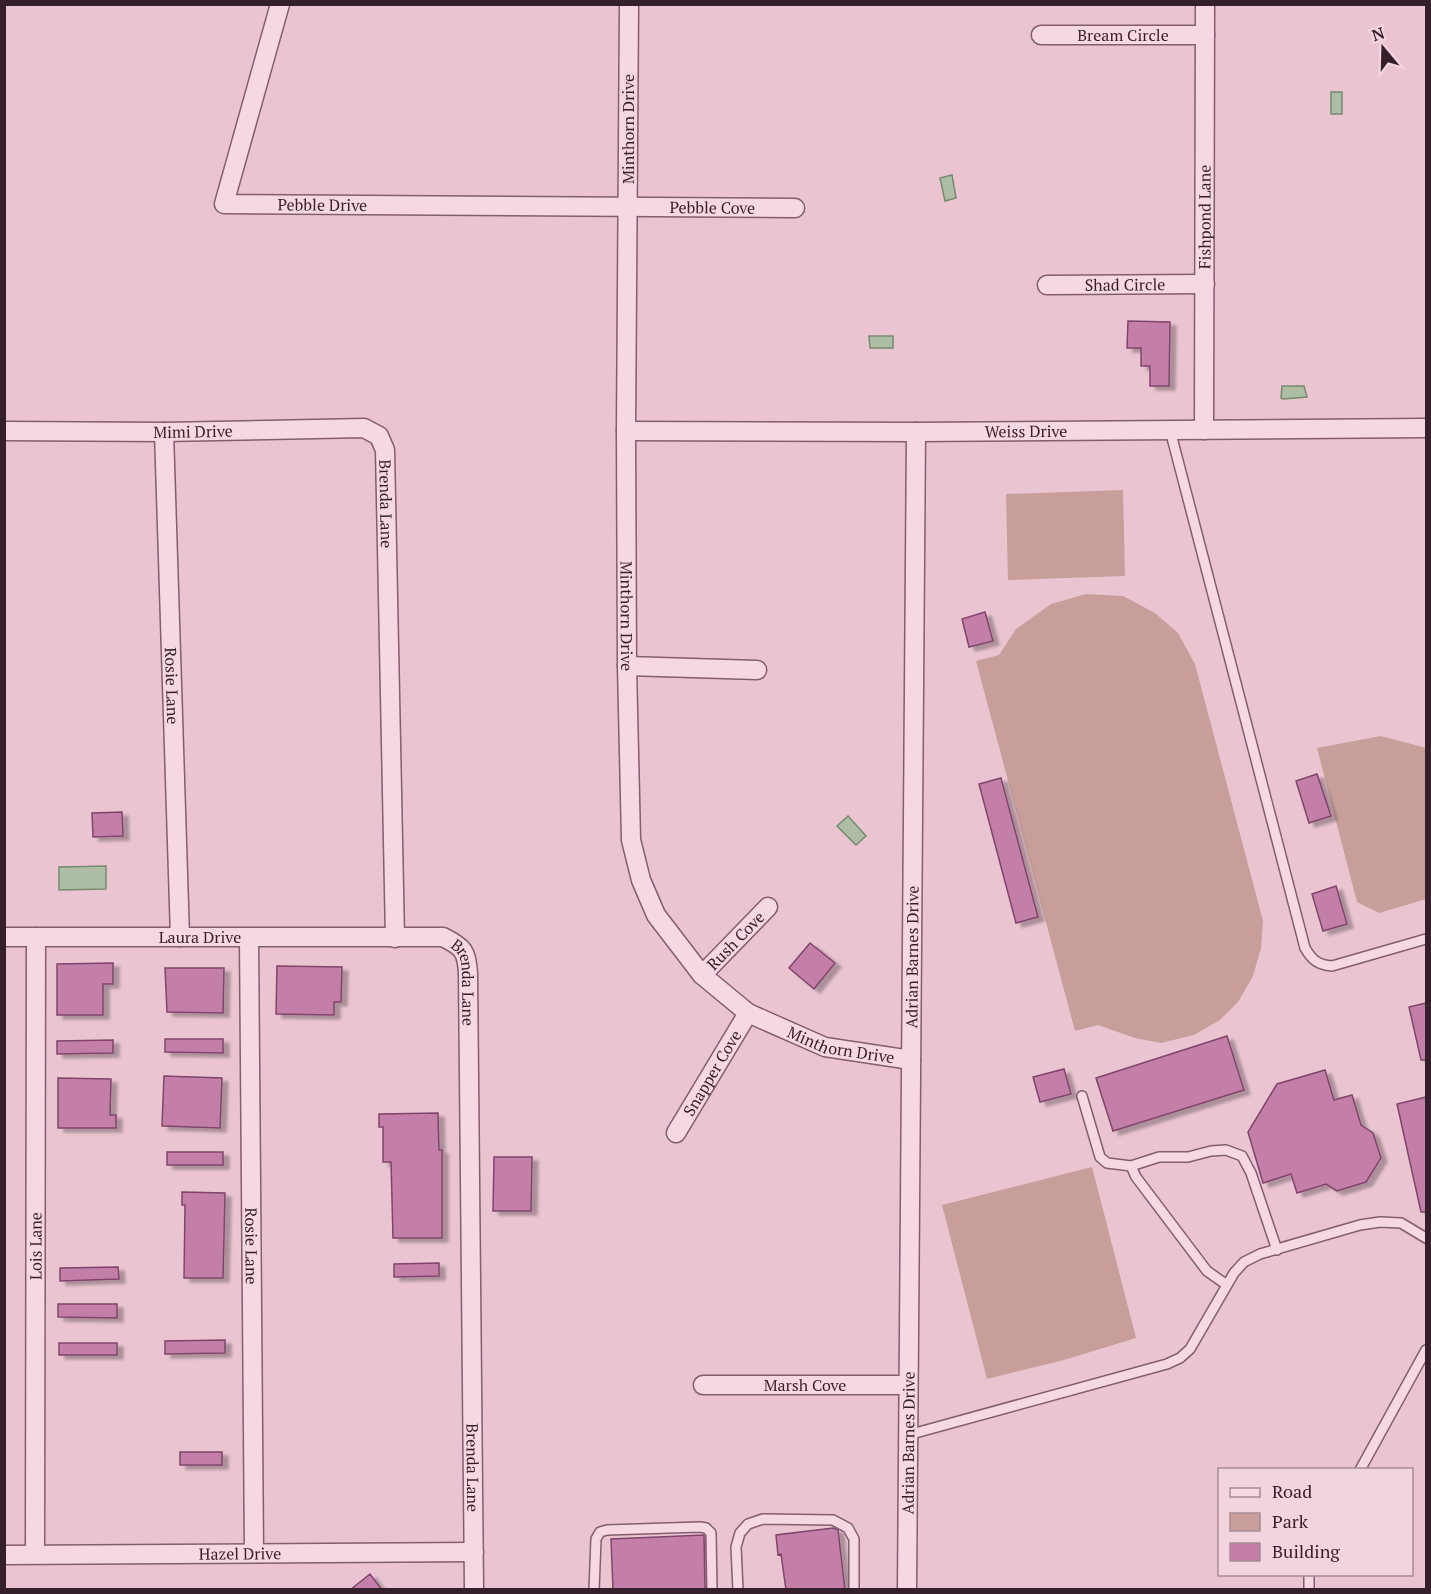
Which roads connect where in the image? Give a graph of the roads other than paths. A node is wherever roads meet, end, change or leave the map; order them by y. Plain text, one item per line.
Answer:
1 (280, 4) edge
2 (629, 4) edge
3 (1205, 4) edge
4 (1041, 35) dead end
5 (1205, 35) junction
6 (628, 206) junction
7 (795, 208) dead end
8 (1205, 284) junction
9 (1047, 285) dead end
10 (1426, 428) edge
11 (1170, 430) junction
12 (1204, 430) junction
13 (4, 431) edge
14 (626, 431) junction
15 (164, 432) junction
16 (916, 432) junction
17 (379, 436) joint
18 (627, 666) junction
19 (757, 670) dead end
20 (768, 907) dead end
21 (4, 937) edge
22 (36, 937) junction
23 (180, 938) junction
24 (249, 938) junction
25 (395, 938) junction
26 (1426, 939) edge
27 (702, 975) junction
28 (748, 1013) junction
29 (911, 1060) junction
30 (1082, 1096) dead end
31 (676, 1133) dead end
32 (1131, 1166) junction
33 (1426, 1238) edge
34 (1277, 1250) junction
35 (1227, 1285) junction
36 (1426, 1350) edge
37 (703, 1385) dead end
38 (908, 1385) junction
39 (908, 1435) junction
40 (1361, 1468) edge
41 (474, 1552) junction
42 (254, 1553) junction
43 (35, 1554) junction
44 (4, 1555) edge
45 (474, 1590) edge
46 (594, 1590) edge
47 (712, 1590) edge
48 (738, 1590) edge
49 (854, 1590) edge
50 (907, 1590) edge

1 - 6 street, Pebble Drive
2 - 6 street, Minthorn Drive
3 - 5 street, Fishpond Lane
4 - 5 street, Bream Circle
5 - 8 street, Fishpond Lane
6 - 7 street, Pebble Cove
6 - 14 street, Minthorn Drive
8 - 9 street, Shad Circle
8 - 12 street, Fishpond Lane
10 - 12 street, Weiss Drive
11 - 12 street, Weiss Drive
11 - 16 street, Weiss Drive
11 - 26 lane
13 - 15 street, Mimi Drive
14 - 16 street, Weiss Drive
14 - 18 street, Minthorn Drive
15 - 17 street, Mimi Drive
15 - 23 street, Rosie Lane
16 - 29 street, Adrian Barnes Drive
17 - 25 street, Brenda Lane
18 - 19 street
18 - 27 street, Minthorn Drive
20 - 27 street, Rush Cove
21 - 22 street, Laura Drive
22 - 23 street, Laura Drive
22 - 43 street, Lois Lane
23 - 24 street, Laura Drive
24 - 25 street, Laura Drive
24 - 42 street, Rosie Lane
25 - 41 street, Brenda Lane
27 - 28 street, Minthorn Drive
28 - 29 street, Minthorn Drive
28 - 31 street, Snapper Cove
29 - 38 street, Adrian Barnes Drive
30 - 32 lane
32 - 34 lane
32 - 35 lane
33 - 34 lane
34 - 35 lane
35 - 39 lane
36 - 40 lane
37 - 38 street, Marsh Cove
38 - 39 street, Adrian Barnes Drive
39 - 50 street, Adrian Barnes Drive
41 - 42 street, Hazel Drive
41 - 45 street, Brenda Lane
42 - 43 street, Hazel Drive
43 - 44 street, Hazel Drive
46 - 47 lane
48 - 49 lane

